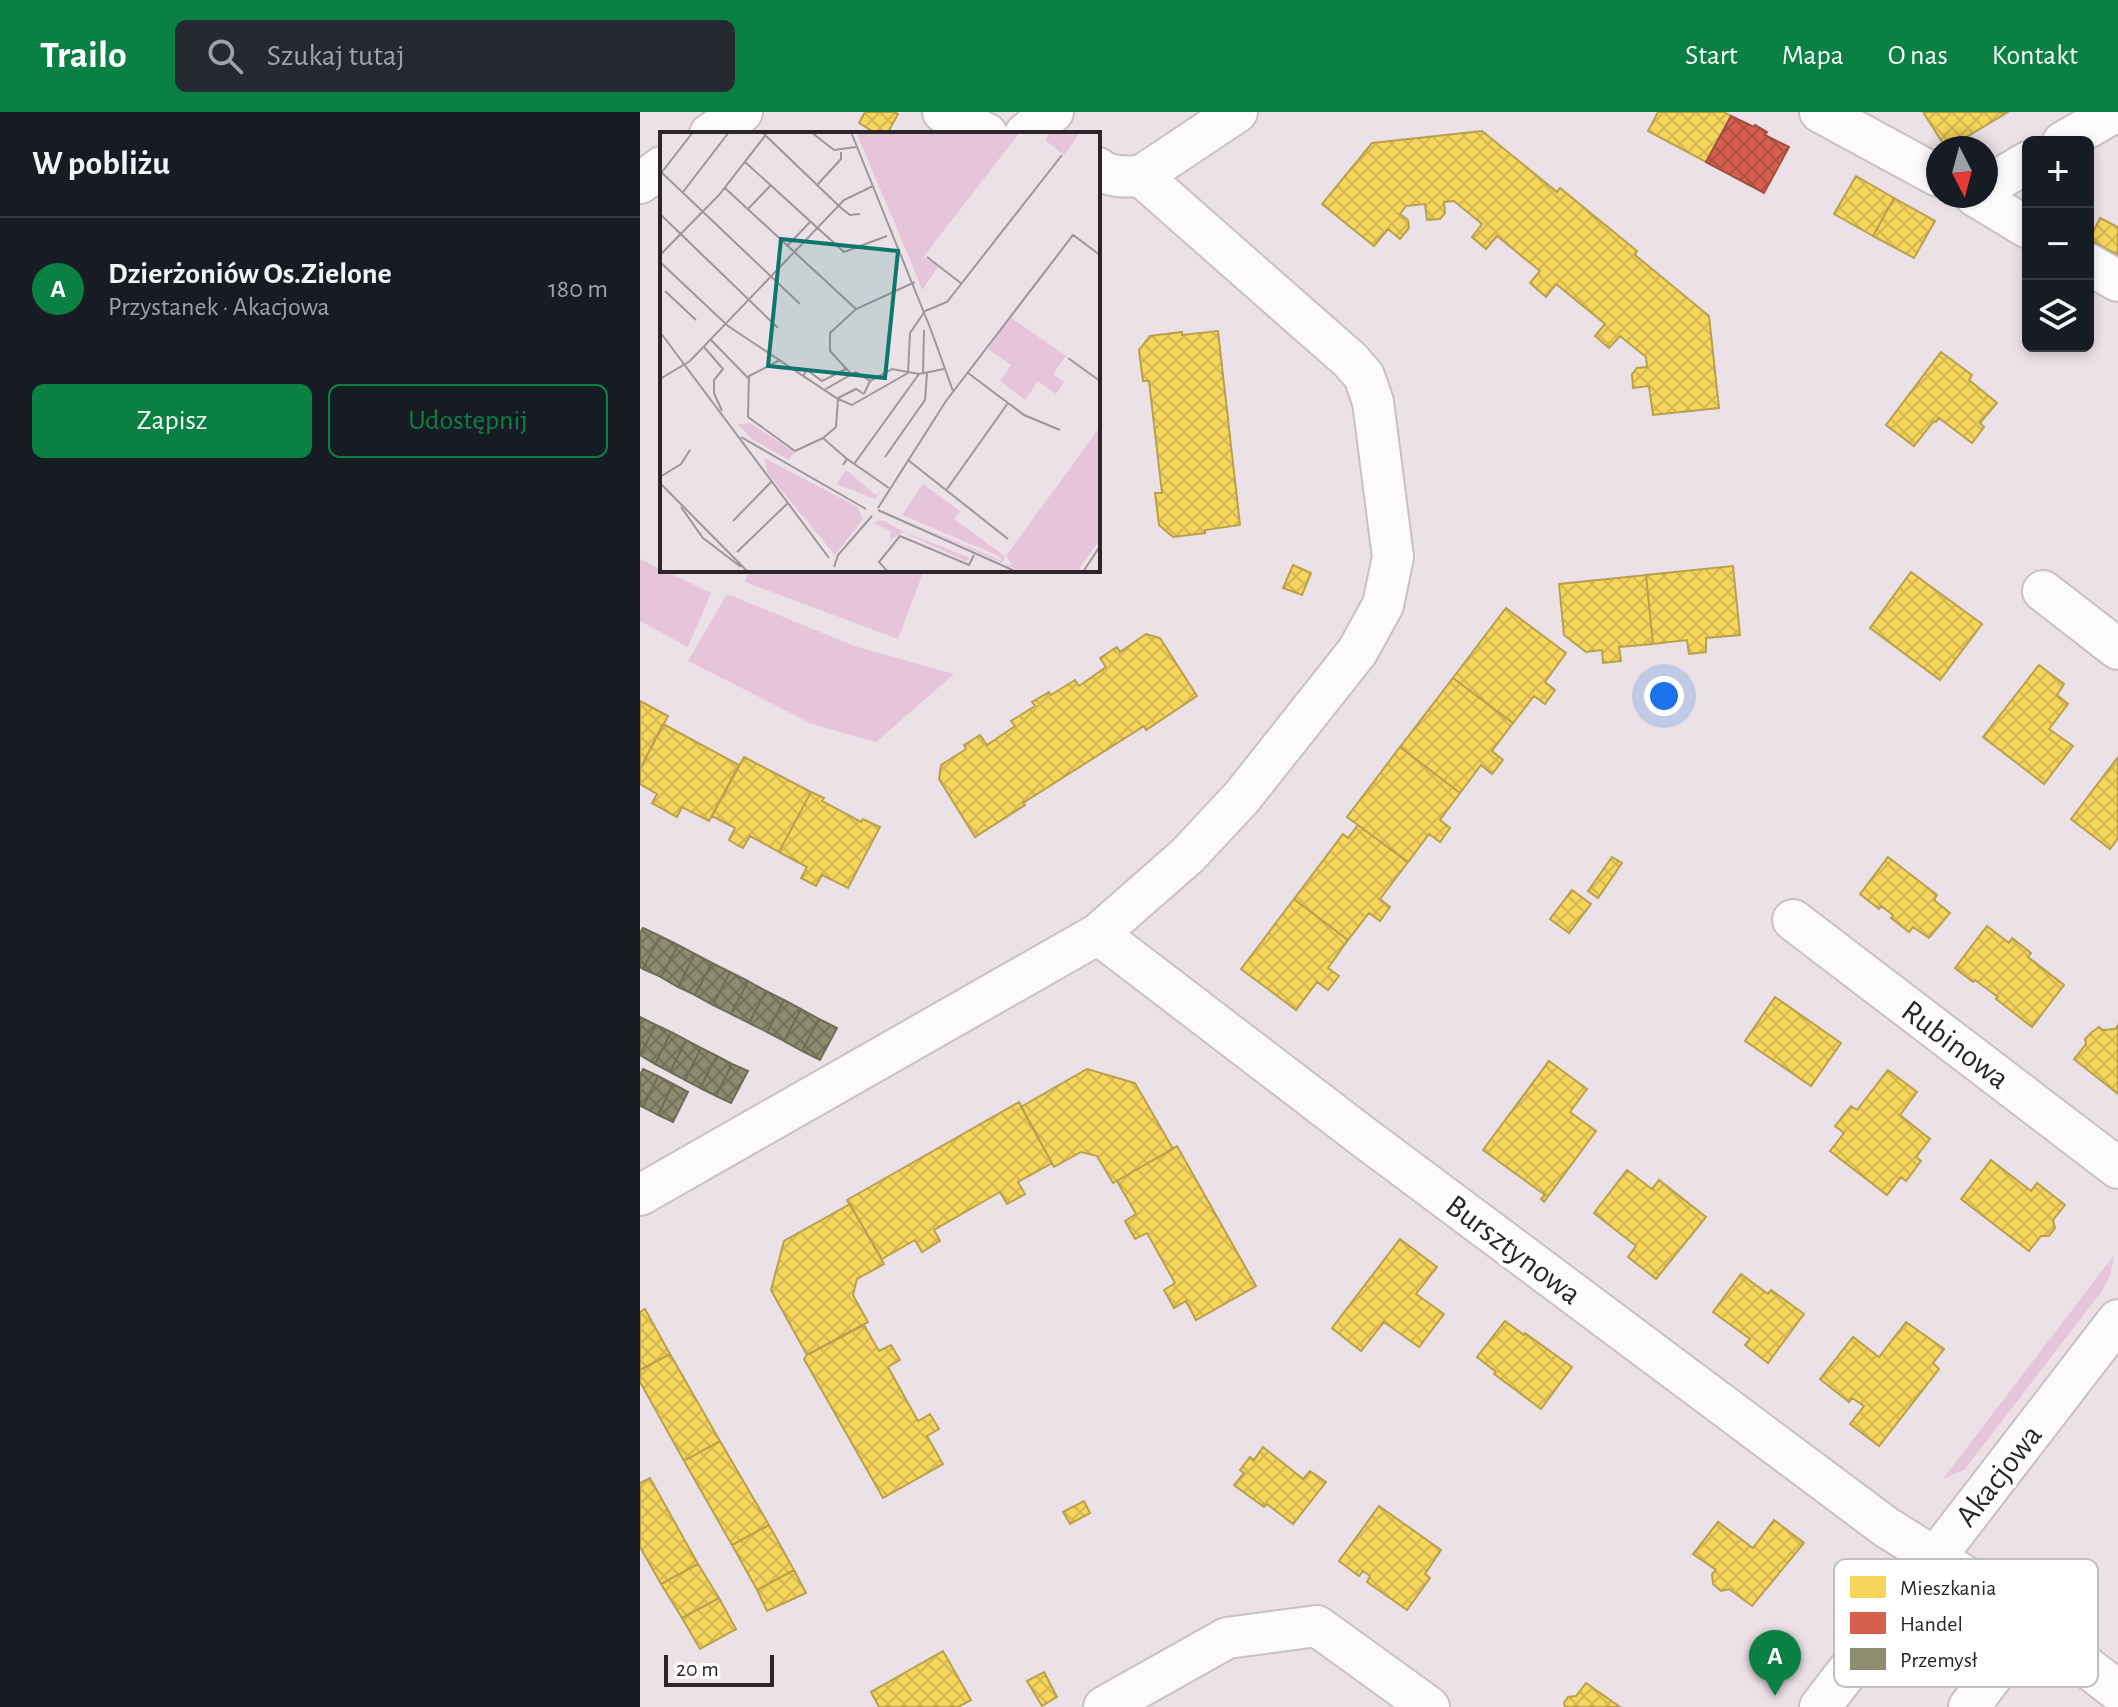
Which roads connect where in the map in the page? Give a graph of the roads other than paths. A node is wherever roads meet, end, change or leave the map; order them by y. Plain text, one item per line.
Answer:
1 (742, 112) edge
2 (943, 112) edge
3 (1054, 112) edge
4 (1237, 112) edge
5 (1820, 112) edge
6 (2115, 112) edge
7 (713, 132) edge
8 (983, 132) edge
9 (1028, 132) edge
10 (1071, 132) edge
11 (2073, 136) edge
12 (2022, 166) edge
13 (660, 168) edge
14 (1926, 169) edge
15 (1100, 170) edge
16 (1141, 176) junction
17 (1998, 180) edge
18 (640, 183) edge
19 (1995, 208) edge
20 (2022, 224) edge
21 (2094, 267) edge
22 (2118, 281) edge
23 (2043, 591) dead end
24 (2118, 649) edge
25 (1793, 920) dead end
26 (1098, 934) junction
27 (2118, 1168) edge
28 (640, 1195) edge
29 (2118, 1320) edge
30 (1934, 1558) joint
31 (2098, 1676) edge
32 (1835, 1687) edge
33 (1984, 1687) edge
34 (2118, 1691) edge
35 (1104, 1707) edge
36 (1429, 1707) edge
37 (1820, 1707) edge
38 (1969, 1707) edge

1 - 7 street
2 - 8 street
3 - 9 street
3 - 10 street
4 - 16 street
5 - 14 street
6 - 11 street
12 - 17 street
13 - 18 street
15 - 16 street
16 - 26 street
19 - 20 street
21 - 22 street
23 - 24 street
25 - 27 street, Rubinowa
26 - 28 street
26 - 30 street, Bursztynowa
29 - 30 street, Akacjowa
31 - 34 street, Bursztynowa
32 - 37 street, Akacjowa
33 - 38 street
35 - 36 street

